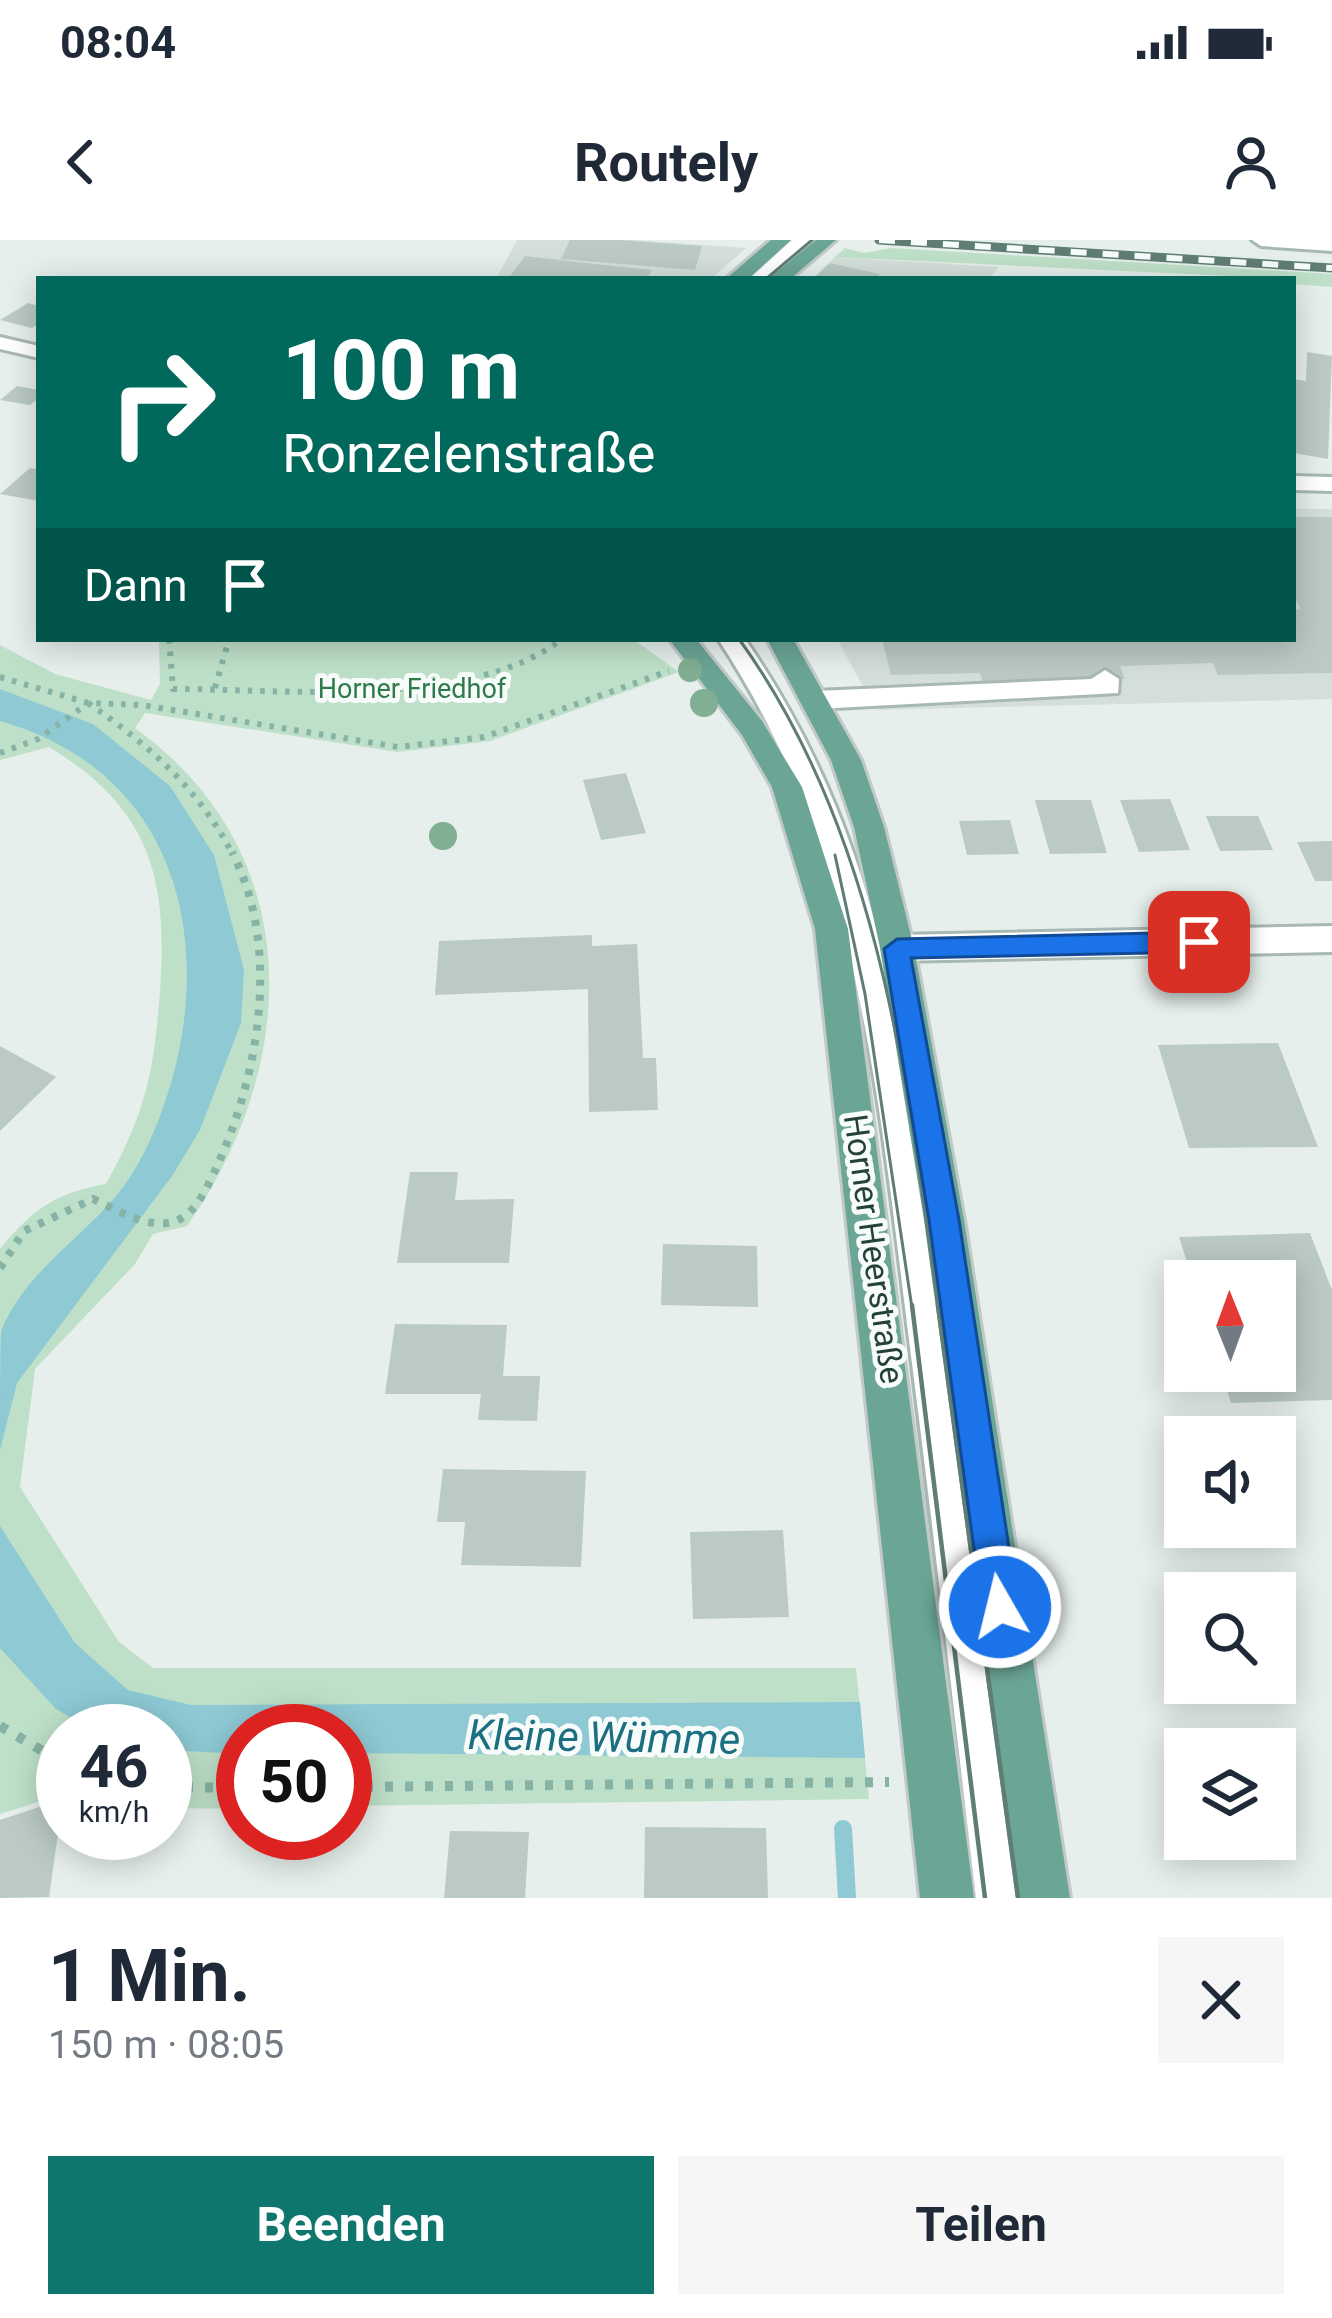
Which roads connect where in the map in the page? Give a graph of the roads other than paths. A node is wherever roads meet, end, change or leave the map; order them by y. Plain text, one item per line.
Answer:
1 (827, 240) edge
2 (1261, 240) edge
3 (1332, 244) edge
4 (794, 248) edge
5 (742, 276) edge
6 (761, 276) edge
7 (780, 276) edge
8 (0, 343) edge
9 (36, 351) edge
10 (1296, 483) edge
11 (1332, 484) edge
12 (782, 642) edge
13 (704, 646) edge
14 (1105, 679) dead end
15 (815, 700) junction
16 (1332, 939) edge
17 (897, 949) junction
18 (947, 1898) edge
19 (1003, 1898) edge
20 (1043, 1898) edge

1 - 4 main road
2 - 3 street
4 - 5 main road
4 - 6 street
4 - 7 main road
8 - 9 street
10 - 11 street
12 - 15 main road
13 - 18 main road, Horner Heerstraße
13 - 19 street
14 - 15 street
15 - 17 main road
16 - 17 street
17 - 20 main road

